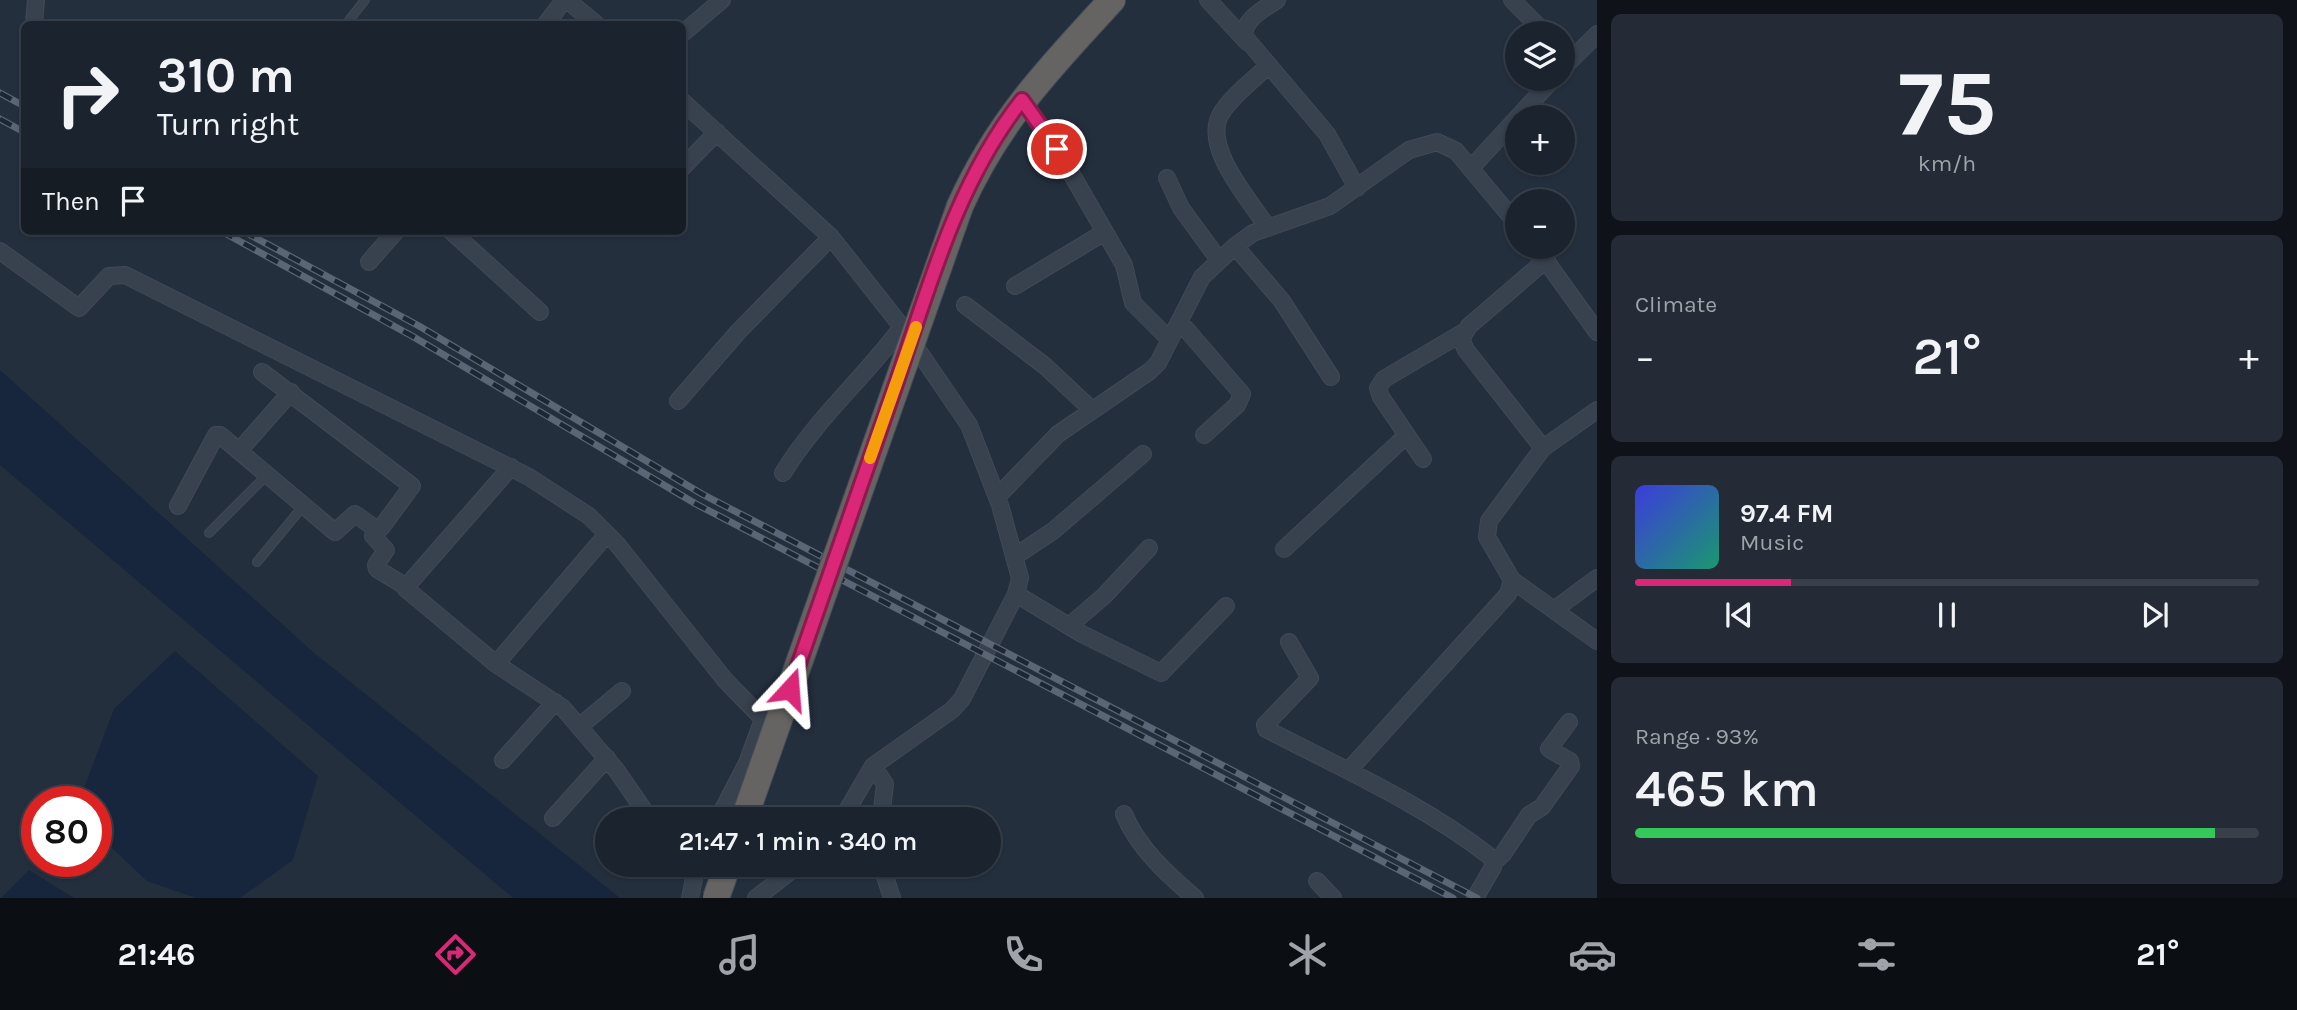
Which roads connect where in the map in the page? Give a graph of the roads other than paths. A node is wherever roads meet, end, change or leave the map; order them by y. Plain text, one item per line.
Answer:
1 (36, 0) edge
2 (365, 0) edge
3 (566, 0) edge
4 (722, 0) edge
5 (1112, 0) edge
6 (1208, 0) edge
7 (1277, 0) edge
8 (1512, 0) edge
9 (34, 21) edge
10 (348, 21) edge
11 (548, 21) edge
12 (592, 21) edge
13 (1533, 21) edge
14 (686, 31) edge
15 (1597, 34) edge
16 (1247, 42) junction
17 (1575, 52) edge
18 (1269, 66) junction
19 (1542, 91) edge
20 (1022, 100) junction
21 (686, 105) edge
22 (1530, 105) edge
23 (717, 132) junction
24 (1505, 132) edge
25 (686, 164) edge
26 (1471, 168) junction
27 (1167, 178) dead end
28 (1357, 188) junction
29 (1505, 209) edge
30 (1268, 228) junction
31 (1105, 232) junction
32 (393, 235) edge
33 (455, 235) edge
34 (831, 237) junction
35 (1234, 246) junction
36 (0, 251) edge
37 (1535, 259) edge
38 (1545, 259) edge
39 (1219, 260) junction
40 (369, 262) dead end
41 (1016, 286) dead end
42 (965, 305) dead end
43 (540, 312) dead end
44 (1180, 322) junction
45 (902, 327) junction
46 (1464, 332) junction
47 (1597, 332) edge
48 (1170, 340) junction
49 (262, 372) dead end
50 (1331, 377) dead end
51 (291, 392) junction
52 (678, 401) dead end
53 (1091, 409) junction
54 (1597, 410) edge
55 (1204, 435) dead end
56 (1407, 435) junction
57 (1543, 448) junction
58 (239, 450) junction
59 (1143, 454) dead end
60 (1423, 459) dead end
61 (511, 467) junction
62 (783, 473) dead end
63 (267, 475) junction
64 (997, 497) junction
65 (304, 505) junction
66 (178, 506) dead end
67 (376, 530) junction
68 (209, 533) dead end
69 (607, 534) junction
70 (1149, 548) dead end
71 (1284, 549) dead end
72 (1014, 557) junction
73 (257, 562) dead end
74 (1597, 578) edge
75 (1512, 580) junction
76 (405, 586) junction
77 (1016, 594) junction
78 (1226, 606) dead end
79 (1554, 610) junction
80 (1069, 626) junction
81 (1597, 641) edge
82 (1289, 642) dead end
83 (496, 664) junction
84 (622, 691) dead end
85 (555, 702) junction
86 (1569, 722) dead end
87 (580, 726) junction
88 (607, 758) junction
89 (503, 760) dead end
90 (873, 766) junction
91 (1349, 769) junction
92 (642, 807) edge
93 (724, 807) edge
94 (748, 807) edge
95 (849, 807) edge
96 (882, 807) edge
97 (1124, 814) dead end
98 (553, 818) dead end
99 (1494, 862) junction
100 (698, 877) edge
101 (718, 877) edge
102 (783, 877) edge
103 (885, 877) edge
104 (1317, 881) dead end
105 (704, 895) edge
106 (756, 898) edge
107 (892, 898) edge
108 (1195, 898) edge
109 (1333, 898) edge
110 (1475, 898) edge

1 - 9 street
2 - 10 lane
3 - 11 street
3 - 12 street
4 - 14 street
5 - 20 highway
6 - 16 street
7 - 16 street
8 - 13 street
15 - 17 street
16 - 18 street
18 - 28 street
18 - 30 street
19 - 22 street
20 - 31 street
20 - 94 highway, bridge
21 - 23 street
23 - 25 street
23 - 34 street
24 - 26 street
26 - 28 street
26 - 29 street
27 - 39 street
28 - 30 street
30 - 35 street
31 - 41 street
31 - 48 street
32 - 40 street
33 - 43 street
34 - 45 street
34 - 52 street
35 - 39 street
35 - 50 street
36 - 61 street
37 - 46 street
38 - 47 street
39 - 44 street
42 - 53 street
44 - 48 street
44 - 55 street
45 - 62 street
45 - 64 street
46 - 56 street
46 - 57 street
48 - 53 street
49 - 51 street
51 - 58 street
51 - 67 street
53 - 64 street
54 - 57 street
56 - 60 street
56 - 71 street
57 - 75 street
58 - 63 street
58 - 66 street
59 - 72 street
61 - 69 street
61 - 76 street
63 - 65 street
63 - 68 lane
64 - 72 street
65 - 67 street
65 - 73 lane
67 - 76 street
69 - 83 street
69 - 93 street
70 - 80 street
72 - 77 street
74 - 79 street
75 - 79 street
75 - 91 street
76 - 83 street
77 - 80 street
77 - 90 street
78 - 80 street
79 - 81 street
82 - 91 street
83 - 85 street
84 - 87 street
85 - 87 street
85 - 89 street
86 - 99 street
87 - 88 street
88 - 92 street
88 - 98 street
90 - 95 street
90 - 96 street
91 - 99 street
97 - 108 street
99 - 110 street
100 - 105 street
101 - 105 highway, bridge
102 - 106 street
103 - 107 street
104 - 109 street

